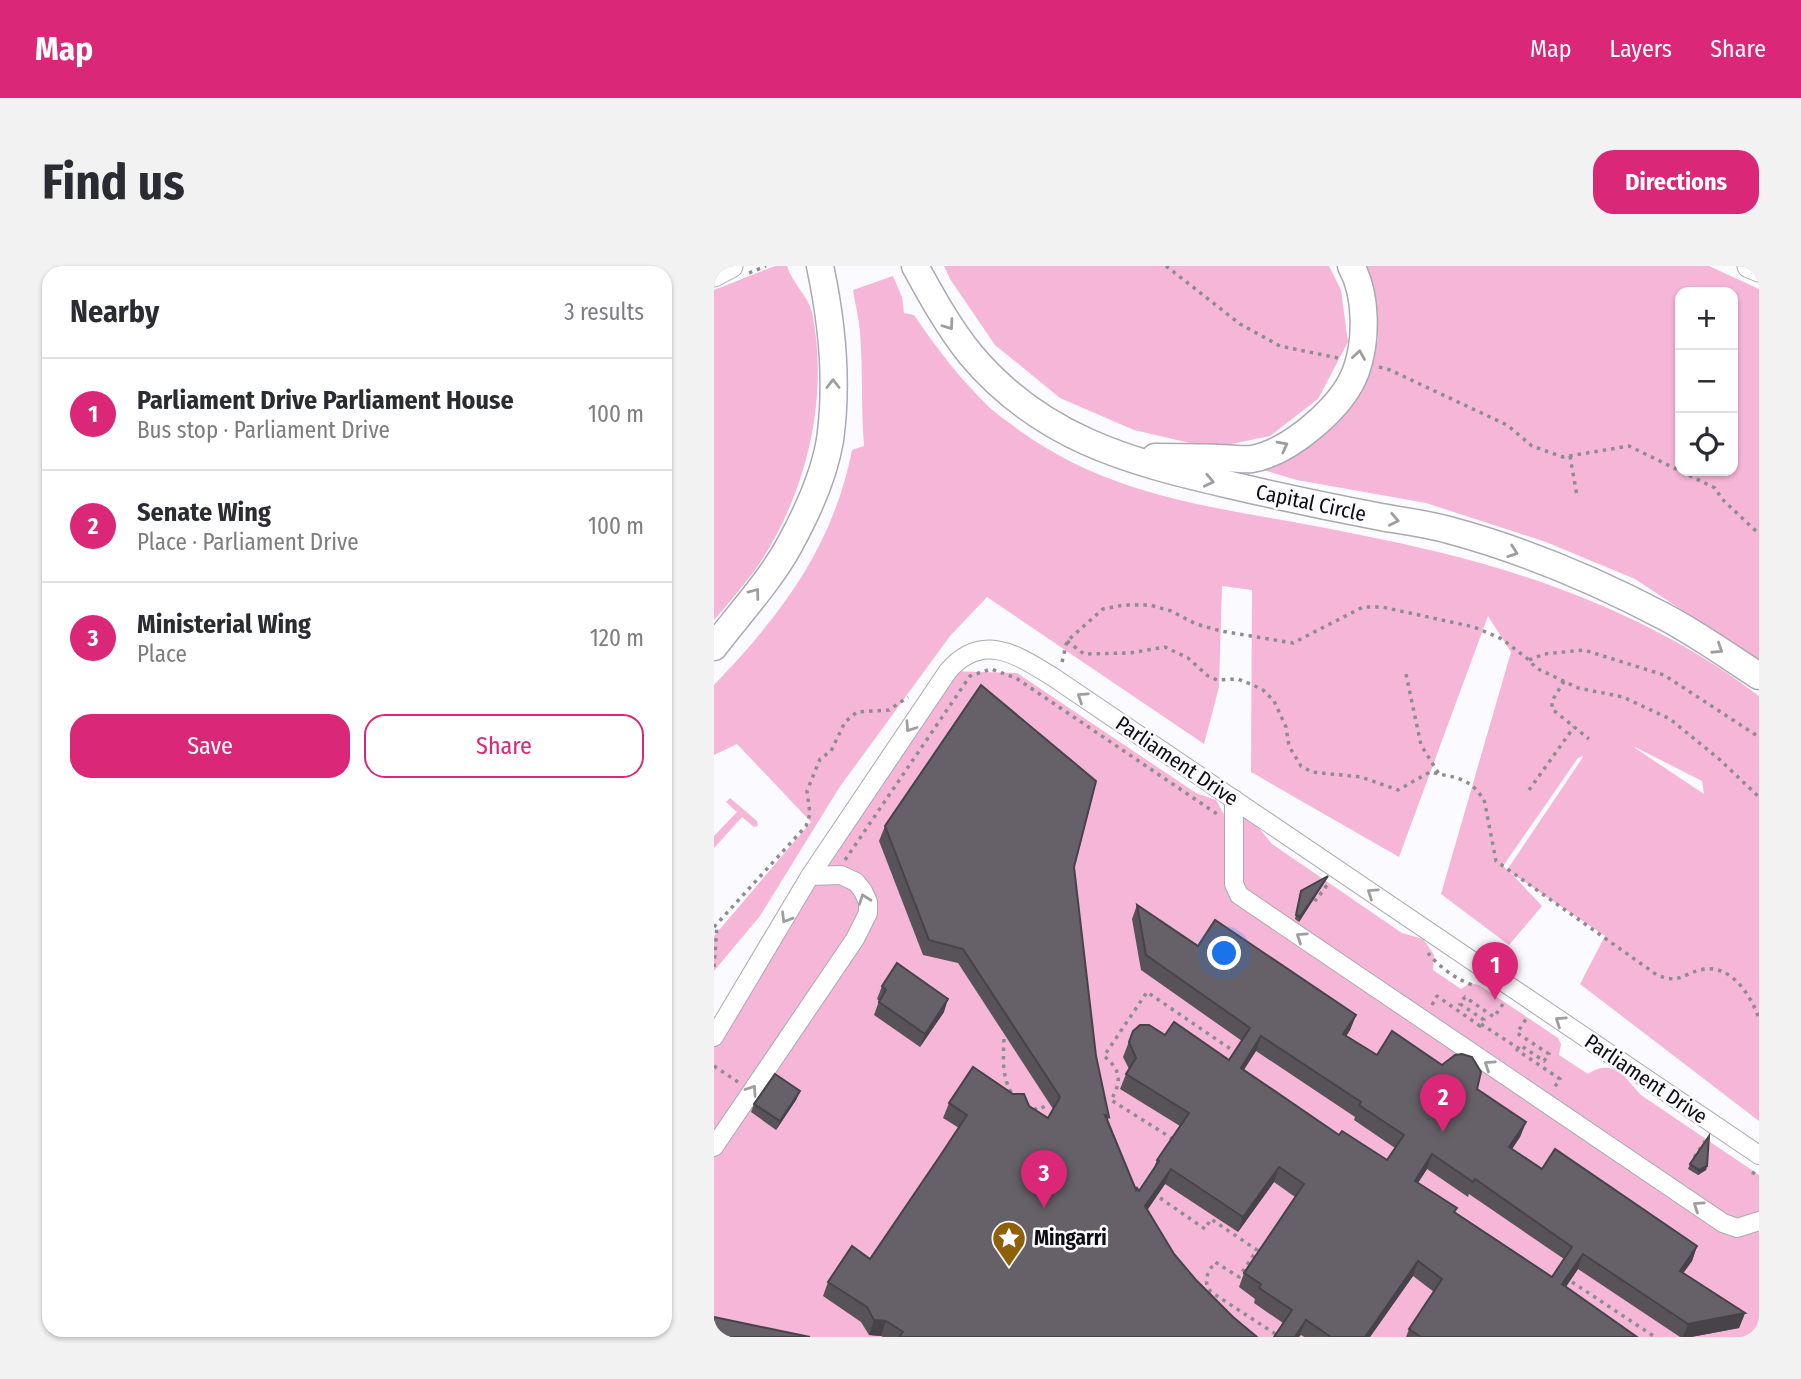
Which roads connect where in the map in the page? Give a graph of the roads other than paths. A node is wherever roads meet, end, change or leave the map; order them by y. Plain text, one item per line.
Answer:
1 (731, 266) edge
2 (915, 266) edge
3 (1351, 266) edge
4 (1749, 266) edge
5 (1759, 271) edge
6 (821, 273) edge
7 (714, 275) edge
8 (1119, 457) junction
9 (714, 647) edge
10 (1759, 676) edge
11 (1234, 799) junction
12 (810, 876) junction
13 (714, 1037) edge
14 (714, 1147) edge
15 (1759, 1155) edge
16 (1759, 1221) edge

1 - 7 main road
2 -> 8 highway, Capital Circle
8 -> 3 highway
4 - 5 main road
9 -> 6 highway
8 -> 10 highway, Capital Circle
11 -> 12 street, Parliament Drive
15 -> 11 street, Parliament Drive
16 -> 11 street
12 -> 13 street, Parliament Drive
14 -> 12 street

